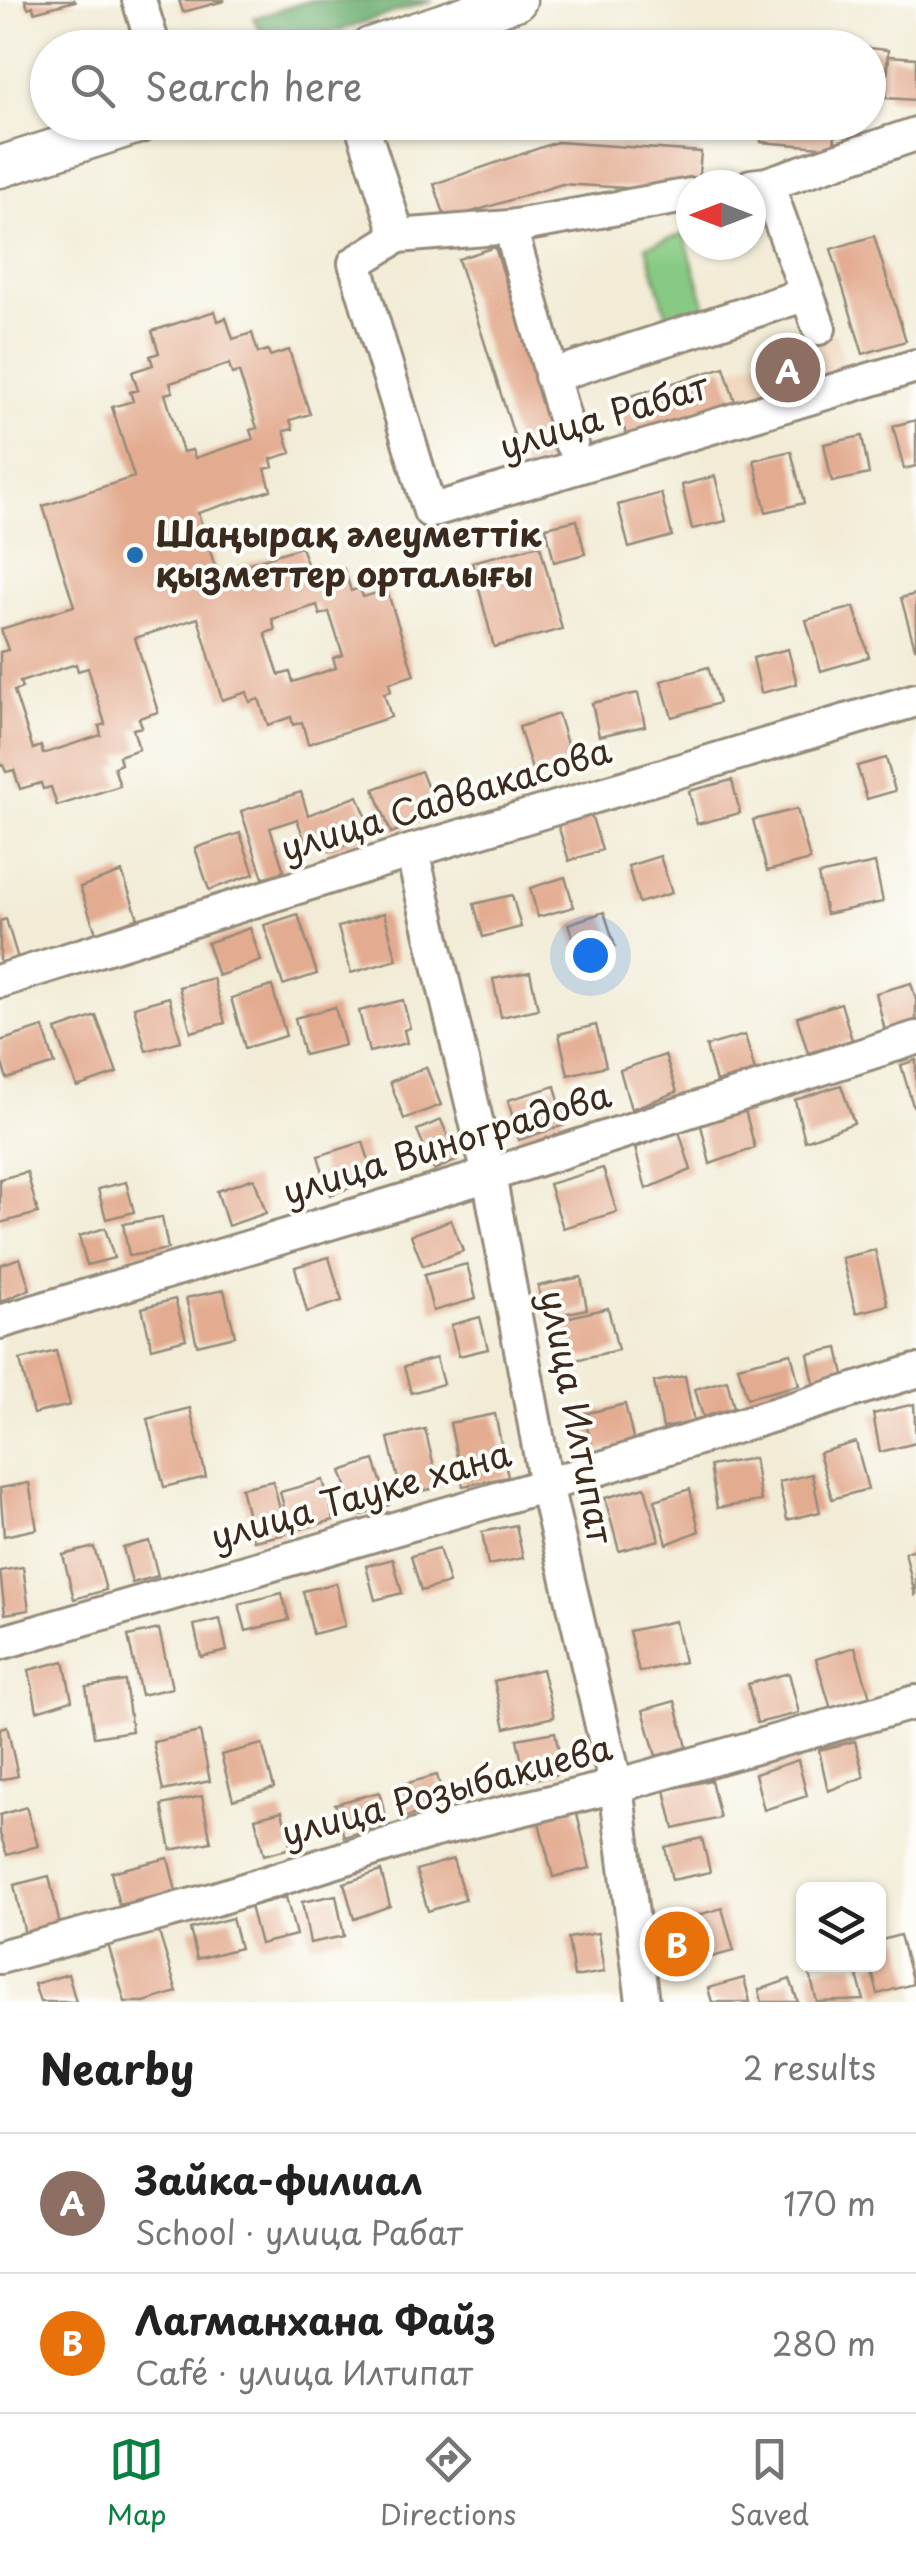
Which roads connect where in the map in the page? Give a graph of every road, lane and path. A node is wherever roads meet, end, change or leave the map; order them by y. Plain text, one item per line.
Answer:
1 (139, 0) edge
2 (516, 0) edge
3 (148, 30) edge
4 (425, 30) edge
5 (916, 134) edge
6 (85, 140) edge
7 (367, 140) edge
8 (0, 167) edge
9 (766, 183) edge
10 (676, 198) edge
11 (766, 201) edge
12 (510, 227) junction
13 (398, 236) junction
14 (808, 294) junction
15 (818, 328) dead end
16 (916, 366) edge
17 (551, 376) junction
18 (571, 443) dead end
19 (916, 700) edge
20 (412, 851) junction
21 (0, 981) edge
22 (916, 1038) edge
23 (489, 1175) junction
24 (0, 1322) edge
25 (916, 1370) edge
26 (546, 1485) junction
27 (0, 1642) edge
28 (916, 1702) edge
29 (616, 1786) junction
30 (0, 1957) edge
31 (643, 2002) edge

1 - 3 street
2 - 4 main road
5 - 9 street
6 - 8 main road
7 - 13 street
10 - 12 street
11 - 14 street
12 - 13 street
12 - 17 street
13 - 16 street, улица Рабат
14 - 15 street
14 - 17 street
17 - 18 street
19 - 20 street, улица Садвакасова
20 - 21 street, улица Садвакасова
20 - 23 street, улица Илтипат
22 - 23 street, улица Виноградова
23 - 24 street, улица Виноградова
23 - 26 street, улица Илтипат
25 - 26 street, улица Тауке хана
26 - 27 street, улица Тауке хана
26 - 29 street, улица Илтипат
28 - 29 street, улица Розыбакиева
29 - 30 street, улица Розыбакиева
29 - 31 street, улица Илтипат

